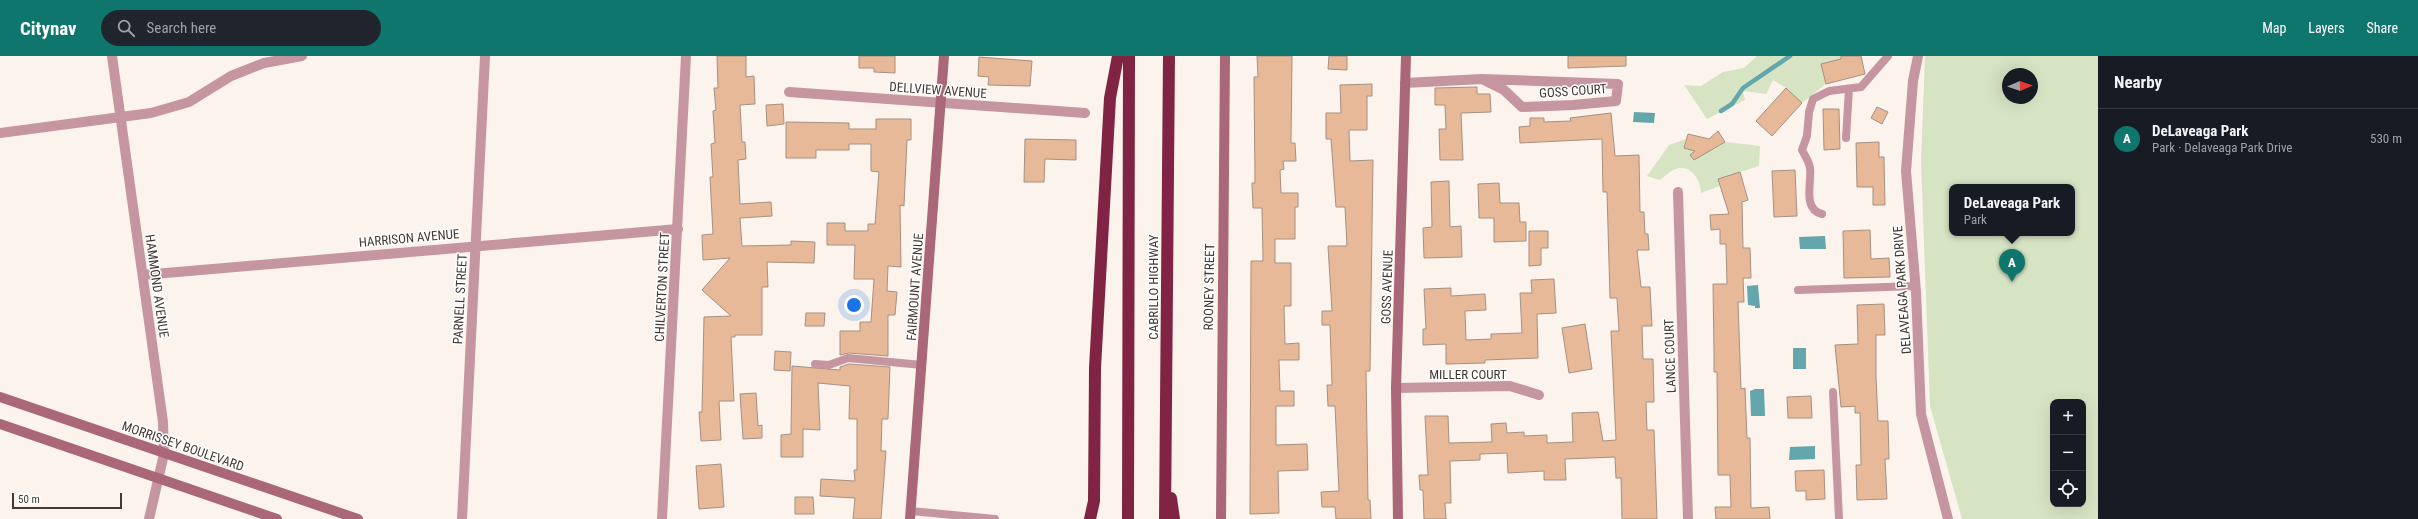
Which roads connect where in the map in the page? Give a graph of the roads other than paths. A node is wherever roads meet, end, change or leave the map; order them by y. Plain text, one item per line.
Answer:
1 (112, 56) edge
2 (302, 56) edge
3 (485, 56) edge
4 (686, 56) edge
5 (944, 56) edge
6 (1118, 56) edge
7 (1129, 56) edge
8 (1169, 56) edge
9 (1224, 56) edge
10 (1406, 56) edge
11 (1888, 56) edge
12 (1918, 56) edge
13 (1482, 79) junction
14 (1405, 83) junction
15 (1849, 89) junction
16 (789, 92) dead end
17 (942, 103) junction
18 (1085, 113) dead end
19 (120, 117) junction
20 (0, 133) edge
21 (1846, 138) dead end
22 (1678, 192) dead end
23 (1822, 214) dead end
24 (678, 229) junction
25 (475, 245) junction
26 (143, 275) junction
27 (1916, 286) junction
28 (1798, 290) dead end
29 (815, 364) dead end
30 (922, 364) junction
31 (1396, 388) junction
32 (1834, 392) dead end
33 (1539, 396) dead end
34 (0, 397) edge
35 (0, 424) edge
36 (164, 454) junction
37 (1166, 461) junction
38 (160, 478) junction
39 (911, 515) edge
40 (149, 519) edge
41 (277, 519) edge
42 (358, 519) edge
43 (462, 519) edge
44 (662, 519) edge
45 (995, 519) edge
46 (1090, 519) edge
47 (1128, 519) edge
48 (1165, 519) edge
49 (1174, 519) edge
50 (1221, 519) edge
51 (1398, 519) edge
52 (1688, 519) edge
53 (1839, 519) edge
54 (1948, 519) edge

1 - 19 street, HAMMOND AVENUE
2 - 19 street
3 - 25 street, PARNELL STREET
4 - 24 street, CHILVERTON STREET
5 - 17 street, FAIRMOUNT AVENUE
6 - 46 highway
7 - 47 highway, CABRILLO HIGHWAY
8 - 37 highway, CABRILLO HIGHWAY
9 - 50 street, ROONEY STREET
10 - 14 street, GOSS AVENUE
11 - 15 lane
12 - 27 street, DELAVEAGA PARK DRIVE
13 - 13 street, GOSS COURT
13 - 14 street, GOSS COURT
14 - 31 street, GOSS AVENUE
15 - 21 lane
15 - 23 lane
16 - 17 street, DELLVIEW AVENUE
17 - 18 street, DELLVIEW AVENUE
17 - 30 street, FAIRMOUNT AVENUE
19 - 20 street
19 - 26 street, HAMMOND AVENUE
22 - 52 street, LANCE COURT
24 - 25 street, HARRISON AVENUE
24 - 44 street, CHILVERTON STREET
25 - 26 street, HARRISON AVENUE
25 - 43 street, PARNELL STREET
26 - 36 street, HAMMOND AVENUE
27 - 28 lane
27 - 54 street, DELAVEAGA PARK DRIVE
29 - 30 lane
30 - 39 street, FAIRMOUNT AVENUE
31 - 33 street, MILLER COURT
31 - 51 street, GOSS AVENUE
32 - 53 lane
34 - 36 street, MORRISSEY BOULEVARD
35 - 38 street
36 - 38 street, HAMMOND AVENUE
36 - 42 street, MORRISSEY BOULEVARD
37 - 48 highway, CABRILLO HIGHWAY
37 - 49 highway
38 - 40 street, HAMMOND AVENUE
38 - 41 street
39 - 45 lane

